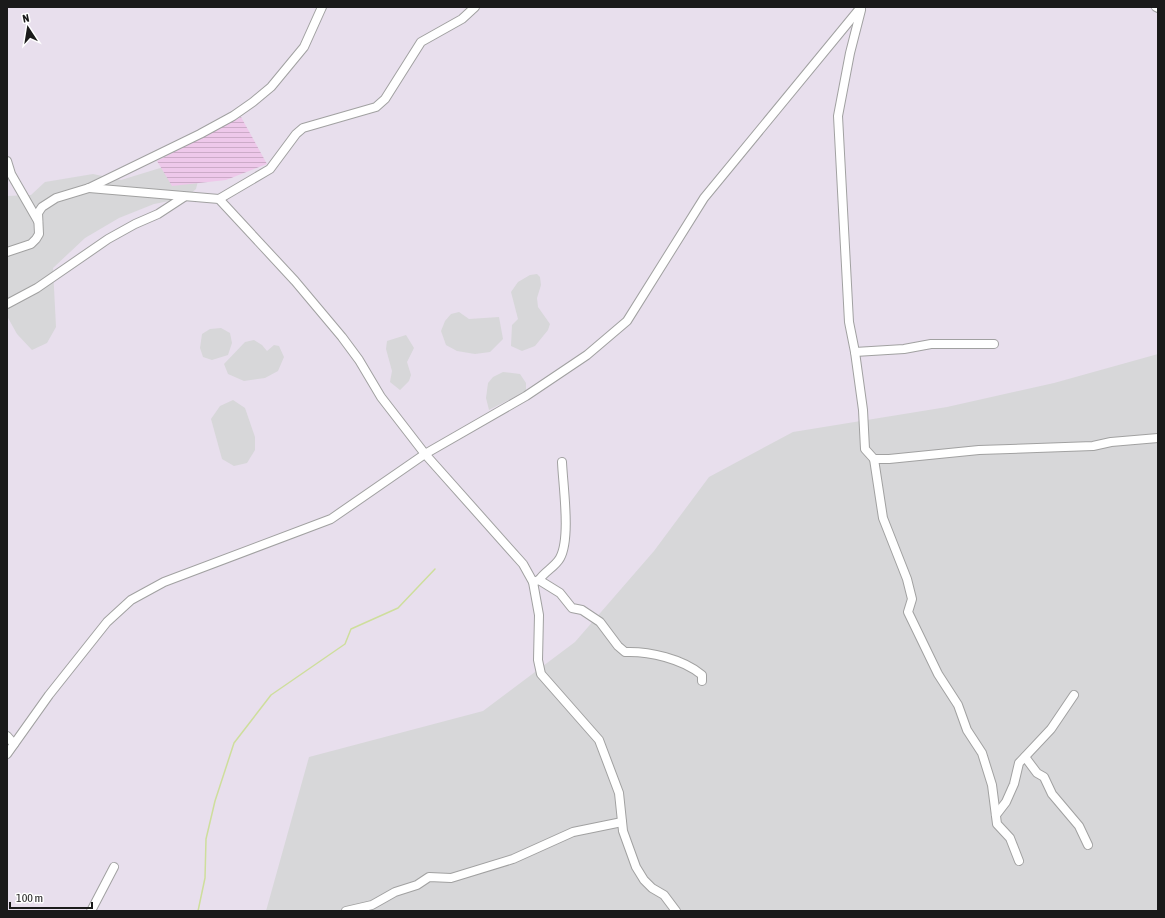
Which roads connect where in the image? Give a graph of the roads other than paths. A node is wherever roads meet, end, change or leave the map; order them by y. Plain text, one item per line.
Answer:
1 (322, 7) edge
2 (475, 7) edge
3 (861, 7) edge
4 (7, 162) edge
5 (89, 188) junction
6 (184, 197) junction
7 (220, 199) junction
8 (38, 222) junction
9 (7, 252) edge
10 (7, 304) edge
11 (994, 344) dead end
12 (856, 352) junction
13 (1158, 438) edge
14 (424, 454) junction
15 (874, 459) junction
16 (562, 462) dead end
17 (536, 581) junction
18 (702, 681) dead end
19 (1074, 695) dead end
20 (7, 736) edge
21 (14, 744) junction
22 (7, 754) edge
23 (1025, 757) junction
24 (996, 815) junction
25 (622, 822) junction
26 (1088, 845) dead end
27 (1019, 861) dead end
28 (114, 868) dead end
29 (91, 911) edge
30 (346, 911) edge
31 (676, 911) edge

1 - 5 street
2 - 7 street
3 - 12 street
3 - 14 street
4 - 8 street
5 - 6 street
5 - 8 street
6 - 7 street
6 - 10 street
7 - 14 street
8 - 9 street
11 - 12 street
12 - 15 street
13 - 15 street
14 - 17 street
14 - 21 street
15 - 24 street
16 - 17 street
17 - 18 street
17 - 25 street
19 - 23 street
20 - 21 street
21 - 22 street
23 - 24 street
23 - 26 street
24 - 27 street
25 - 30 street
25 - 31 street
28 - 29 street

